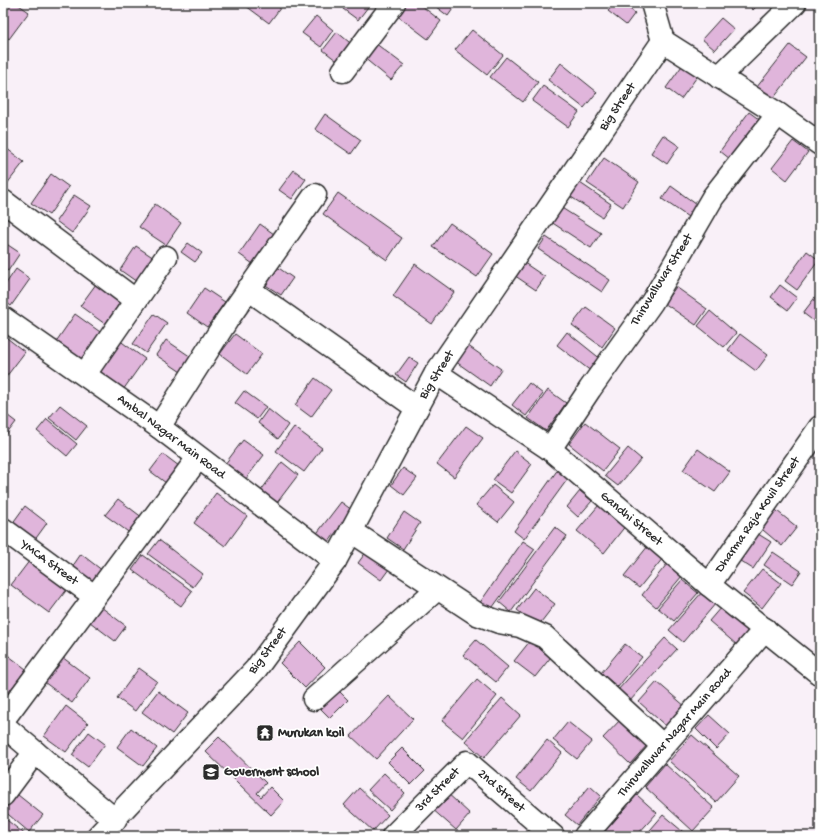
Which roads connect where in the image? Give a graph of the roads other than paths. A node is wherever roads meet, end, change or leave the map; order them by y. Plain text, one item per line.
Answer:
1 (394, 3) edge
2 (654, 3) edge
3 (795, 3) edge
4 (663, 41) junction
5 (343, 70) dead end
6 (719, 77) junction
7 (778, 114) junction
8 (816, 134) edge
9 (315, 195) dead end
10 (3, 201) edge
11 (166, 257) dead end
12 (248, 289) junction
13 (135, 300) junction
14 (3, 318) edge
15 (436, 373) junction
16 (85, 374) junction
17 (417, 408) junction
18 (159, 427) junction
19 (820, 427) edge
20 (550, 449) junction
21 (198, 458) junction
22 (3, 529) edge
23 (351, 531) junction
24 (335, 560) junction
25 (709, 585) junction
26 (437, 589) junction
27 (94, 596) junction
28 (765, 629) junction
29 (817, 664) edge
30 (314, 699) dead end
31 (3, 720) edge
32 (3, 725) edge
33 (663, 746) junction
34 (35, 752) junction
35 (467, 762) joint
36 (3, 795) edge
37 (105, 831) edge
38 (393, 836) edge
39 (553, 836) edge
40 (585, 836) edge

1 - 5 street
2 - 4 street
3 - 6 street
4 - 6 street
4 - 15 street, Big Street
6 - 7 street
7 - 8 street
7 - 20 street, Thiruvalluvar Street
9 - 12 street
10 - 13 street
11 - 13 street
12 - 17 street
12 - 18 street
13 - 16 street
14 - 16 street, Ambal Nagar Main Road
15 - 17 street, Big Street
15 - 20 street, Gandhi Street
16 - 18 street, Ambal Nagar Main Road
17 - 23 street, Big Street
18 - 21 street, Ambal Nagar Main Road
19 - 25 street, Dharma Raja Kovil Street
20 - 25 street, Gandhi Street
21 - 24 street, Ambal Nagar Main Road
21 - 27 street
22 - 27 street, YMCA Street
23 - 24 street, Big Street
23 - 26 street
24 - 37 street, Big Street
25 - 28 street, Gandhi Street
26 - 30 street
26 - 33 street
27 - 31 street
28 - 29 street, Gandhi Street
28 - 33 street, Thiruvalluvar Nagar Main Road
32 - 34 street
33 - 40 street, Thiruvalluvar Nagar Main Road
34 - 36 street
34 - 37 street
35 - 38 street, 3rd Street
35 - 39 street, 2nd Street

